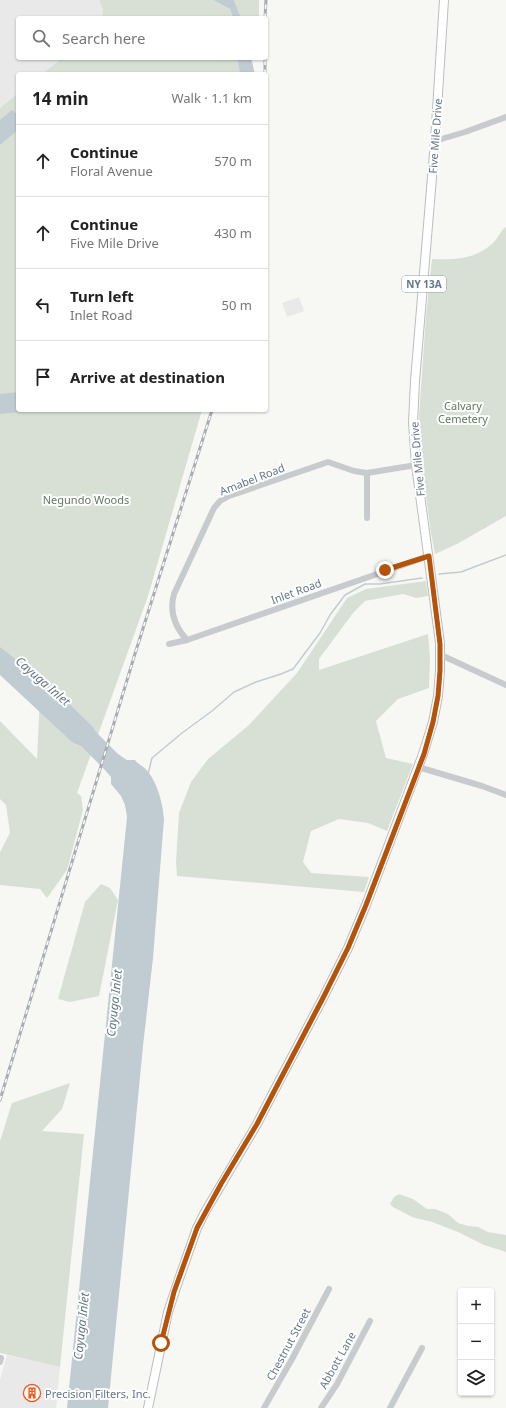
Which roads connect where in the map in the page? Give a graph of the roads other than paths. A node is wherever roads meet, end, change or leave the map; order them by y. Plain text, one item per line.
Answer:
1 (444, 0) edge
2 (506, 117) edge
3 (435, 140) junction
4 (416, 465) junction
5 (367, 473) junction
6 (367, 518) dead end
7 (429, 556) junction
8 (187, 640) junction
9 (169, 644) dead end
10 (440, 655) junction
11 (506, 685) edge
12 (418, 767) junction
13 (506, 795) edge
14 (329, 1289) dead end
15 (370, 1321) dead end
16 (422, 1348) dead end
17 (148, 1408) edge
18 (264, 1408) edge
19 (321, 1408) edge
20 (390, 1408) edge

1 - 3 main road, Five Mile Drive / NY 13A
2 - 3 street
3 - 4 main road, Five Mile Drive / NY 13A
4 - 5 street, Amabel Road
4 - 7 main road, Five Mile Drive / NY 13A
5 - 6 street
5 - 8 street, Amabel Road
7 - 8 street, Inlet Road
7 - 10 main road, Five Mile Drive / NY 13A
8 - 9 street, Inlet Road
10 - 11 street
10 - 12 main road, Five Mile Drive / NY 13A
12 - 13 street
12 - 17 main road, Five Mile Drive / NY 13A
14 - 18 street, Chestnut Street
15 - 19 street, Abbott Lane
16 - 20 street

